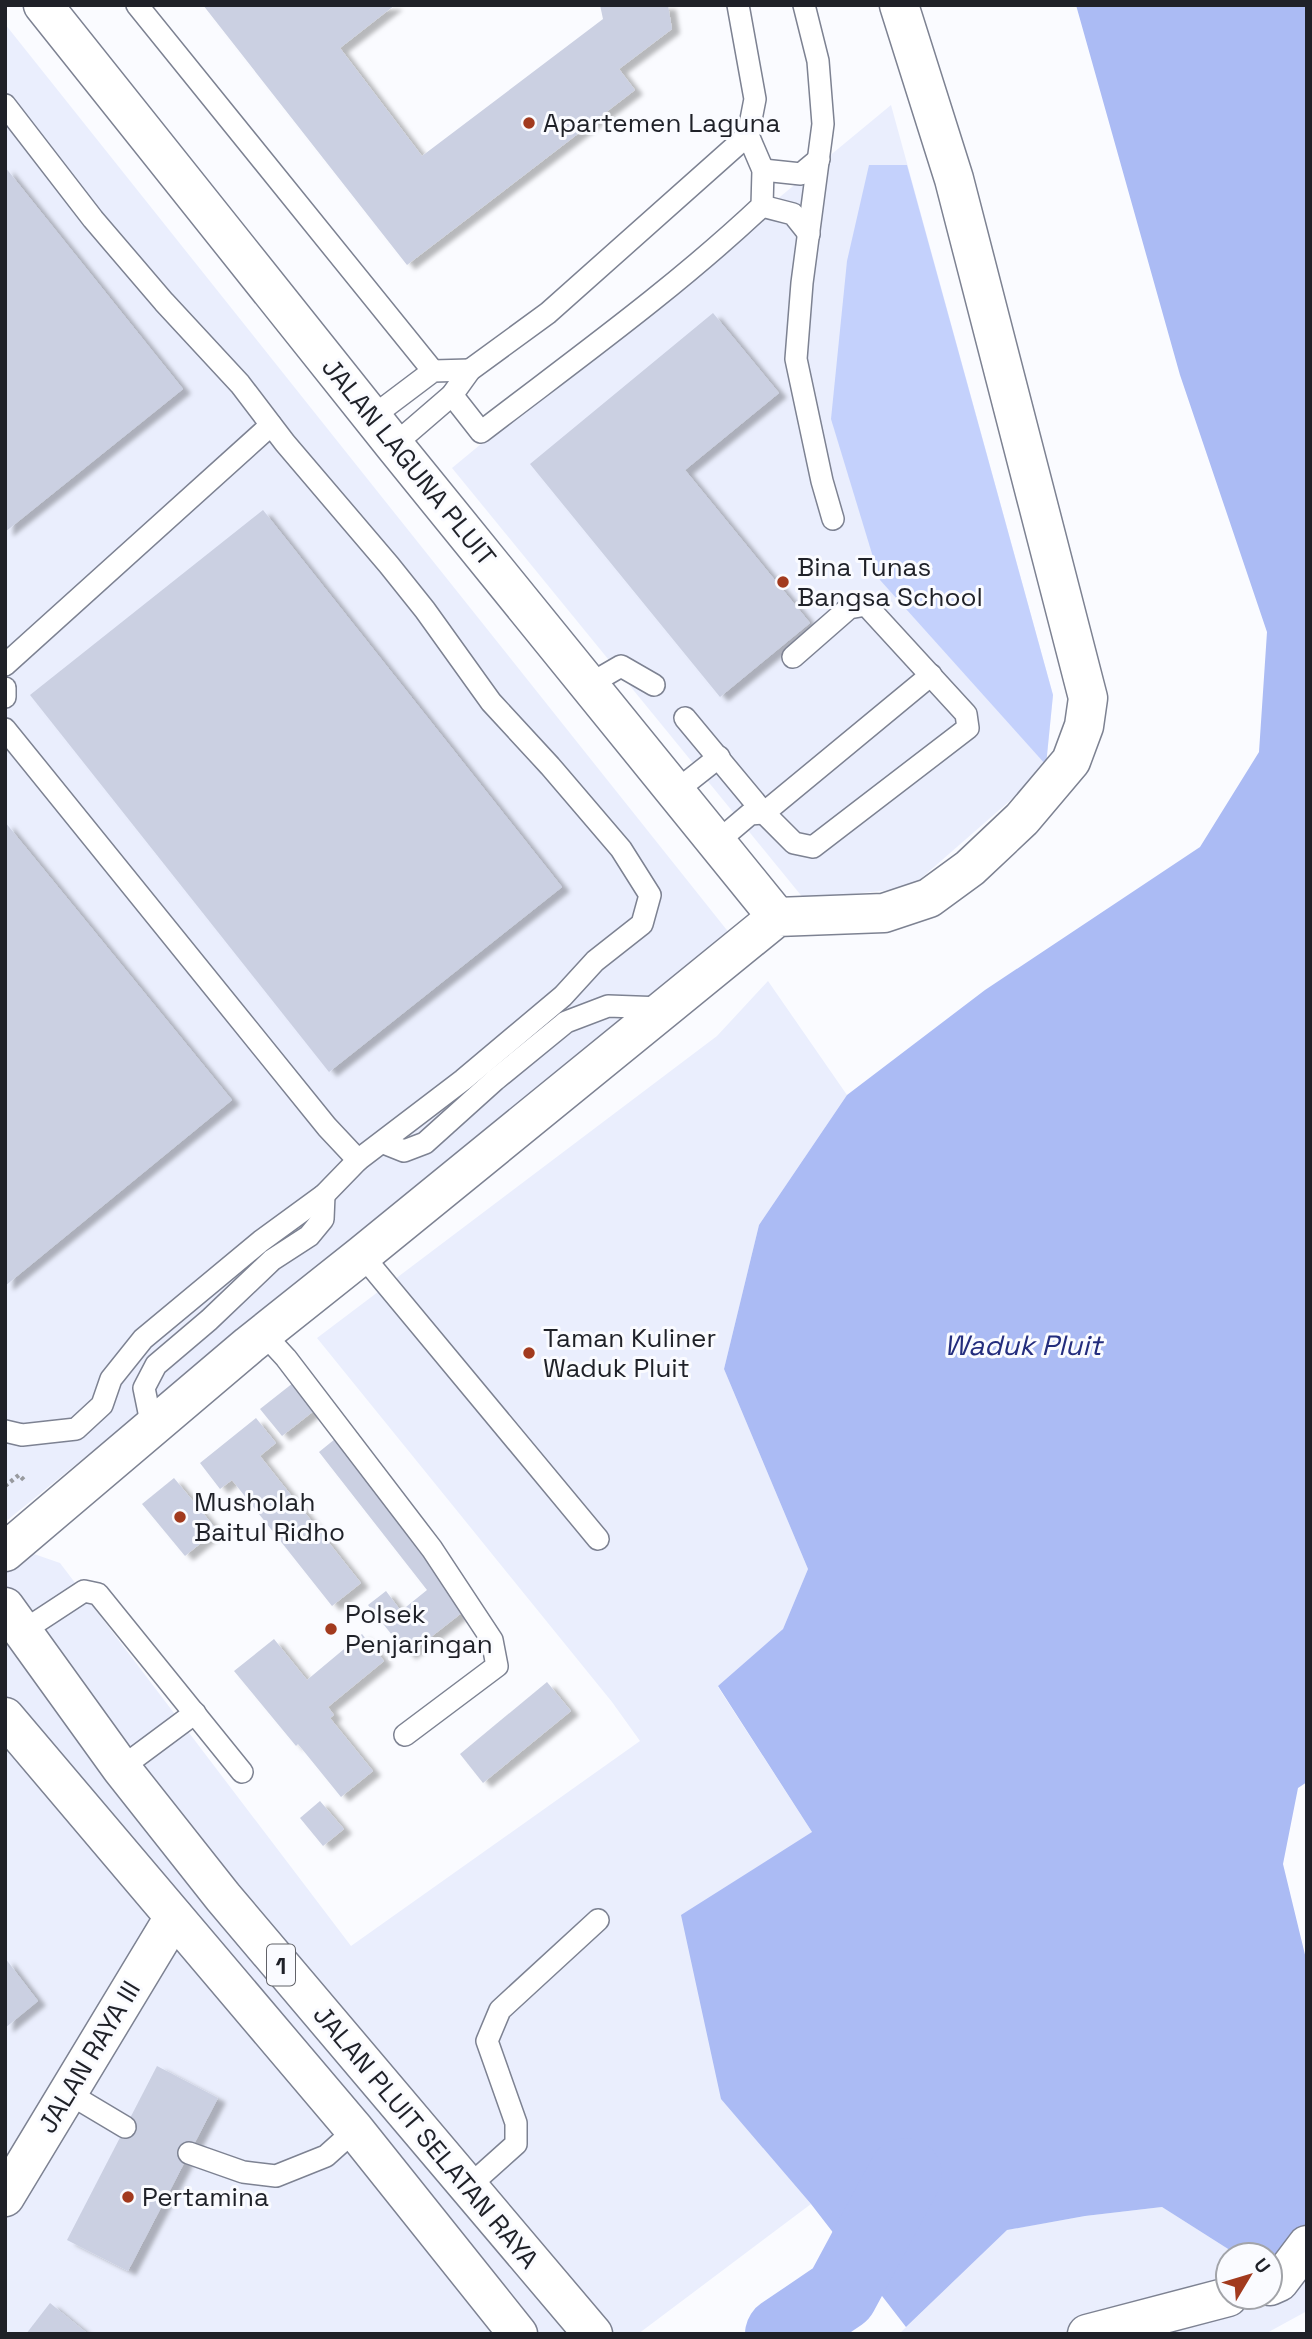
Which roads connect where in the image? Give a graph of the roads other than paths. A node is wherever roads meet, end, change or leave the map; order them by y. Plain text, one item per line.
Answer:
1 (43, 5) edge
2 (137, 5) edge
3 (738, 5) edge
4 (804, 5) edge
5 (899, 5) edge
6 (5, 105) edge
7 (748, 135) junction
8 (819, 159) junction
9 (763, 170) junction
10 (762, 206) junction
11 (809, 234) junction
12 (470, 370) junction
13 (433, 371) junction
14 (452, 395) junction
15 (271, 425) junction
16 (383, 431) junction
17 (833, 519) dead end
18 (793, 657) dead end
19 (5, 665) edge
20 (932, 675) junction
21 (590, 684) junction
22 (654, 685) dead end
23 (5, 688) edge
24 (5, 697) edge
25 (685, 718) dead end
26 (5, 729) edge
27 (719, 757) junction
28 (676, 791) junction
29 (764, 813) junction
30 (717, 842) junction
31 (778, 917) junction
32 (666, 1008) junction
33 (384, 1143) junction
34 (358, 1160) junction
35 (324, 1195) junction
36 (362, 1255) junction
37 (263, 1333) junction
38 (152, 1427) junction
39 (5, 1431) edge
40 (598, 1539) dead end
41 (5, 1552) edge
42 (14, 1619) edge
43 (195, 1713) junction
44 (5, 1717) edge
45 (405, 1735) dead end
46 (121, 1769) junction
47 (242, 1772) dead end
48 (174, 1917) junction
49 (598, 1920) dead end
50 (68, 2093) junction
51 (125, 2127) dead end
52 (355, 2130) junction
53 (189, 2153) dead end
54 (468, 2187) junction
55 (5, 2197) edge
56 (1307, 2245) edge
57 (1284, 2275) edge
58 (1214, 2301) edge
59 (583, 2322) edge
60 (518, 2334) edge
61 (1087, 2334) edge

1 - 16 main road, JALAN LAGUNA PLUIT
2 - 13 lane
3 - 7 lane
4 - 8 lane
5 - 31 main road
6 - 15 lane
7 - 9 lane
7 - 12 lane
8 - 9 lane
8 - 11 lane
9 - 10 lane
10 - 11 lane
10 - 14 lane
11 - 17 lane
12 - 13 lane
12 - 14 lane
13 - 16 lane
14 - 16 lane
15 - 19 lane
15 - 33 lane
16 - 21 main road, JALAN LAGUNA PLUIT
18 - 20 lane
20 - 29 lane
20 - 29 lane
21 - 22 lane
21 - 28 main road, JALAN LAGUNA PLUIT
23 - 24 lane
25 - 27 lane
26 - 34 lane
27 - 28 lane
27 - 29 lane
28 - 30 main road, JALAN LAGUNA PLUIT
29 - 30 lane
30 - 31 main road, JALAN LAGUNA PLUIT
31 - 32 main road
32 - 33 lane
32 - 36 main road
33 - 34 lane
34 - 35 lane
35 - 38 lane
35 - 39 lane
36 - 37 main road
36 - 40 lane
37 - 38 main road
37 - 45 lane
38 - 41 main road
42 - 43 lane
42 - 46 main road, JALAN PLUIT SELATAN RAYA / 1
43 - 46 lane
43 - 47 lane
44 - 48 main road, JALAN PLUIT SELATAN RAYA / 1
46 - 54 main road, JALAN PLUIT SELATAN RAYA / 1
48 - 50 main road, JALAN RAYA III
48 - 52 main road, JALAN PLUIT SELATAN RAYA / 1
49 - 54 lane
50 - 51 lane
50 - 55 main road, JALAN RAYA III
52 - 53 lane
52 - 60 main road, JALAN PLUIT SELATAN RAYA / 1
54 - 59 main road, JALAN PLUIT SELATAN RAYA / 1
56 - 57 main road
58 - 61 main road

